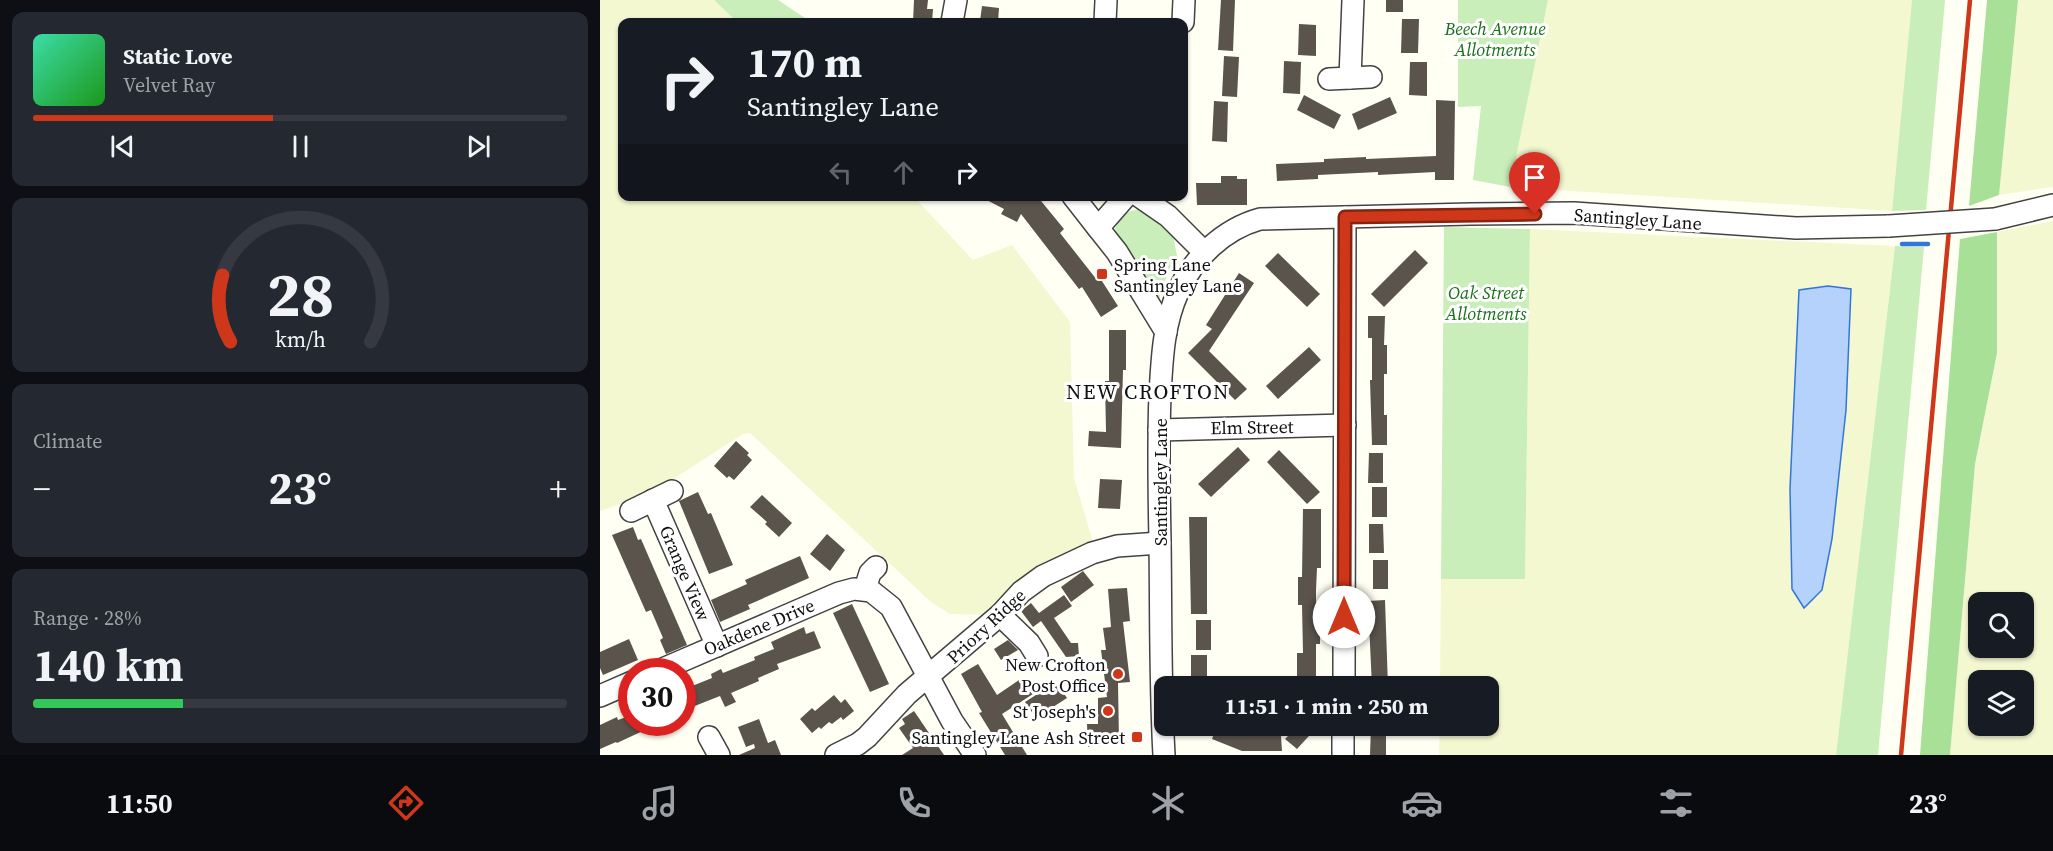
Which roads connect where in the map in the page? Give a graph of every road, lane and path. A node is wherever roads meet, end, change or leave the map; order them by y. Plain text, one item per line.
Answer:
1 (956, 0) edge
2 (1184, 0) edge
3 (1353, 0) edge
4 (1106, 1) edge
5 (953, 18) edge
6 (1105, 18) edge
7 (1183, 18) edge
8 (1350, 78) dead end
9 (1077, 201) edge
10 (1122, 201) edge
11 (1146, 201) edge
12 (2053, 205) edge
13 (1345, 217) junction
14 (1098, 228) junction
15 (1204, 252) junction
16 (1166, 332) junction
17 (1344, 425) junction
18 (1159, 430) junction
19 (631, 511) dead end
20 (1160, 543) junction
21 (876, 567) dead end
22 (865, 589) junction
23 (1000, 615) junction
24 (717, 646) junction
25 (689, 658) edge
26 (1040, 660) dead end
27 (1344, 676) edge
28 (930, 677) junction
29 (618, 688) edge
30 (600, 696) edge
31 (1343, 736) edge
32 (709, 737) dead end
33 (719, 755) edge
34 (836, 755) edge
35 (975, 755) edge
36 (1164, 755) edge
37 (1343, 755) edge

1 - 5 street
2 - 7 street
3 - 8 street
4 - 6 street
9 - 14 street
10 - 14 street
11 - 15 street
12 - 13 street, Santingley Lane, bridge
13 - 15 street, Santingley Lane
13 - 17 street
14 - 16 street
15 - 16 street, Santingley Lane
16 - 18 street, Santingley Lane
17 - 18 street, Elm Street
17 - 27 street
18 - 20 street, Santingley Lane
19 - 24 street, Grange View
20 - 23 street, Priory Ridge
20 - 36 street, Santingley Lane
21 - 22 street
22 - 24 street, Oakdene Drive
22 - 28 street
23 - 26 street
23 - 28 street, Priory Ridge
24 - 25 street, Oakdene Drive
28 - 34 street, Priory Ridge
28 - 35 street
29 - 30 street
31 - 37 street
32 - 33 street

